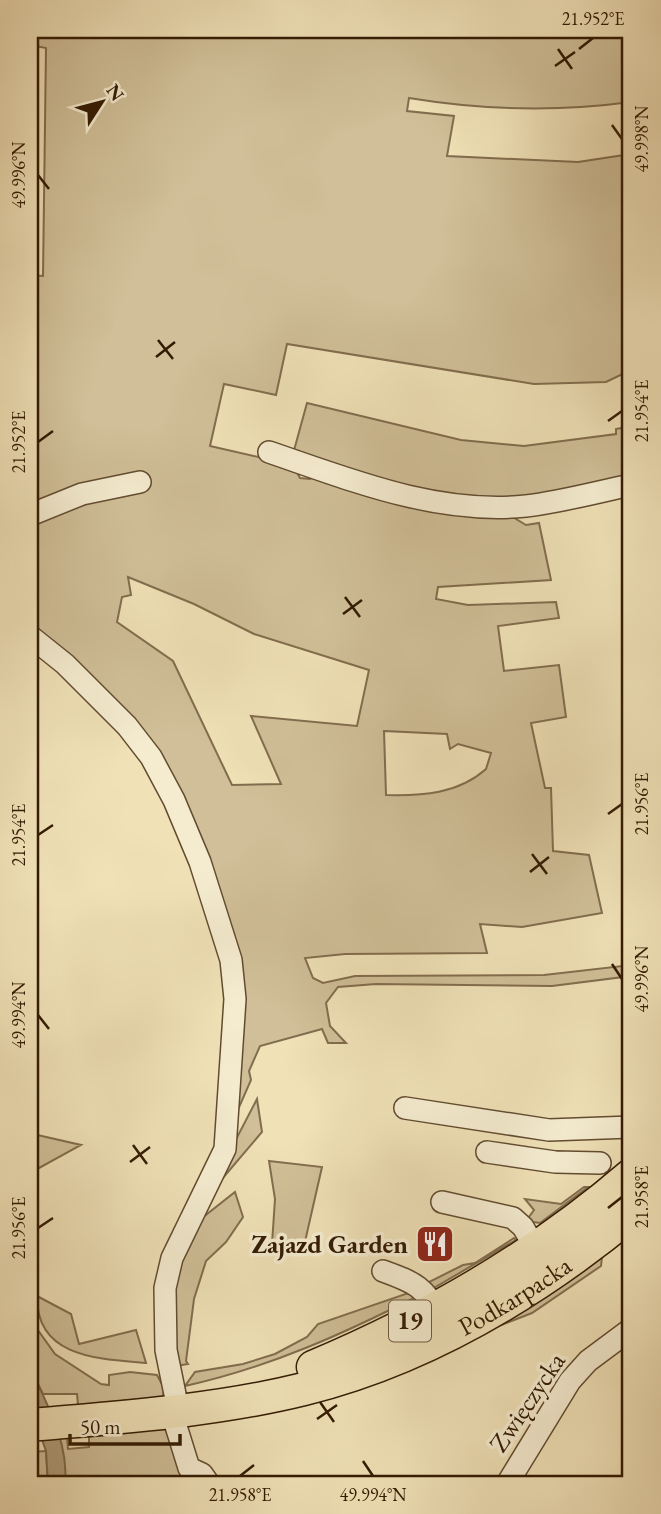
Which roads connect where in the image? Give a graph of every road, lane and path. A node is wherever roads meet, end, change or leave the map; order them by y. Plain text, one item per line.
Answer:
1 (270, 452) dead end
2 (140, 482) dead end
3 (631, 485) edge
4 (30, 515) edge
5 (30, 636) edge
6 (405, 1108) dead end
7 (631, 1127) edge
8 (487, 1152) dead end
9 (622, 1188) edge
10 (442, 1202) dead end
11 (543, 1262) junction
12 (383, 1271) dead end
13 (443, 1320) junction
14 (631, 1329) edge
15 (175, 1410) junction
16 (30, 1425) edge
17 (209, 1484) edge
18 (506, 1484) edge

1 - 3 street
2 - 4 street
5 - 15 street
6 - 7 street
8 - 9 street
9 - 11 highway, Podkarpacka / 19
10 - 11 street
11 - 13 highway, Podkarpacka / 19
12 - 13 street
13 - 15 highway, Podkarpacka / 19
14 - 18 street, Zwięczycka
15 - 16 highway, 19
15 - 17 street

